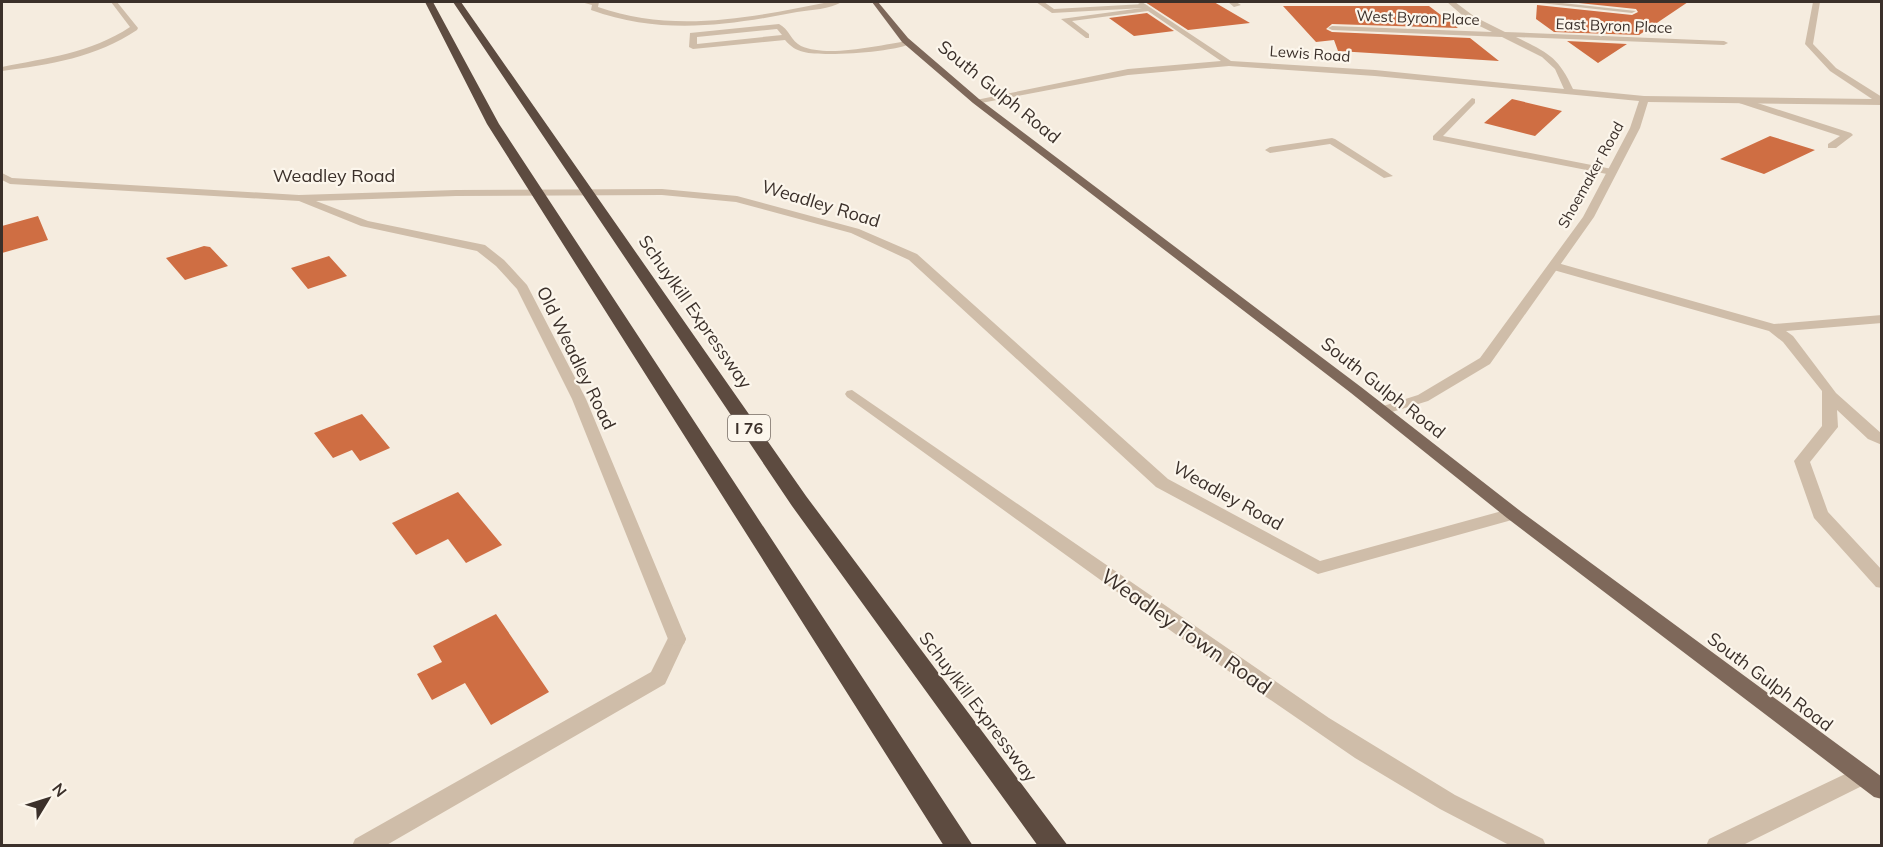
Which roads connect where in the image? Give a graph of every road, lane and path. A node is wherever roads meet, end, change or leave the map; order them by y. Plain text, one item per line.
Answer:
1 (114, 2) edge
2 (429, 2) edge
3 (457, 2) edge
4 (585, 2) edge
5 (598, 2) edge
6 (838, 2) edge
7 (875, 2) edge
8 (1040, 2) edge
9 (1451, 2) edge
10 (1535, 2) edge
11 (1817, 2) edge
12 (1144, 6) edge
13 (1632, 11) dead end
14 (1332, 28) dead end
15 (1503, 35) junction
16 (1086, 36) dead end
17 (788, 37) junction
18 (908, 43) junction
19 (1724, 43) dead end
20 (1229, 63) junction
21 (2, 69) edge
22 (1570, 93) junction
23 (1644, 99) junction
24 (975, 101) junction
25 (1472, 101) dead end
26 (1742, 101) junction
27 (1881, 101) edge
28 (1832, 146) dead end
29 (1270, 150) dead end
30 (1612, 172) junction
31 (2, 176) edge
32 (1388, 176) dead end
33 (298, 198) junction
34 (1554, 266) junction
35 (1881, 319) edge
36 (1774, 328) junction
37 (852, 394) dead end
38 (1829, 394) junction
39 (1382, 411) junction
40 (1881, 440) edge
41 (1513, 514) junction
42 (1881, 582) edge
43 (1862, 775) junction
44 (1881, 790) edge
45 (363, 846) edge
46 (960, 846) edge
47 (1055, 846) edge
48 (1535, 846) edge
49 (1717, 846) edge

1 - 21 street
2 - 46 highway, I 76
3 - 47 highway, Schuylkill Expressway / I 76
4 - 5 street
5 - 6 street
7 - 18 main road, South Gulph Road
8 - 12 street
9 - 15 street
10 - 13 street
11 - 27 street
12 - 16 street
12 - 20 street
14 - 15 street, West Byron Place
15 - 19 street, East Byron Place
15 - 22 street
17 - 17 street
17 - 18 street
18 - 24 main road, South Gulph Road
20 - 22 street, Lewis Road
20 - 24 street, Lewis Road
22 - 23 street, Lewis Road
23 - 26 street
23 - 30 street, Shoemaker Road
24 - 39 main road, South Gulph Road
25 - 30 street
26 - 27 street
26 - 28 street
29 - 32 street
30 - 34 street, Shoemaker Road
31 - 33 street, Weadley Road
33 - 41 street, Weadley Road
33 - 45 street, Old Weadley Road
34 - 36 street
34 - 39 street, Shoemaker Road
35 - 36 street
36 - 38 street
37 - 48 street, Weadley Town Road
38 - 40 street
38 - 42 street
39 - 41 main road, South Gulph Road
41 - 43 main road, South Gulph Road
43 - 44 main road, South Gulph Road
43 - 49 street

